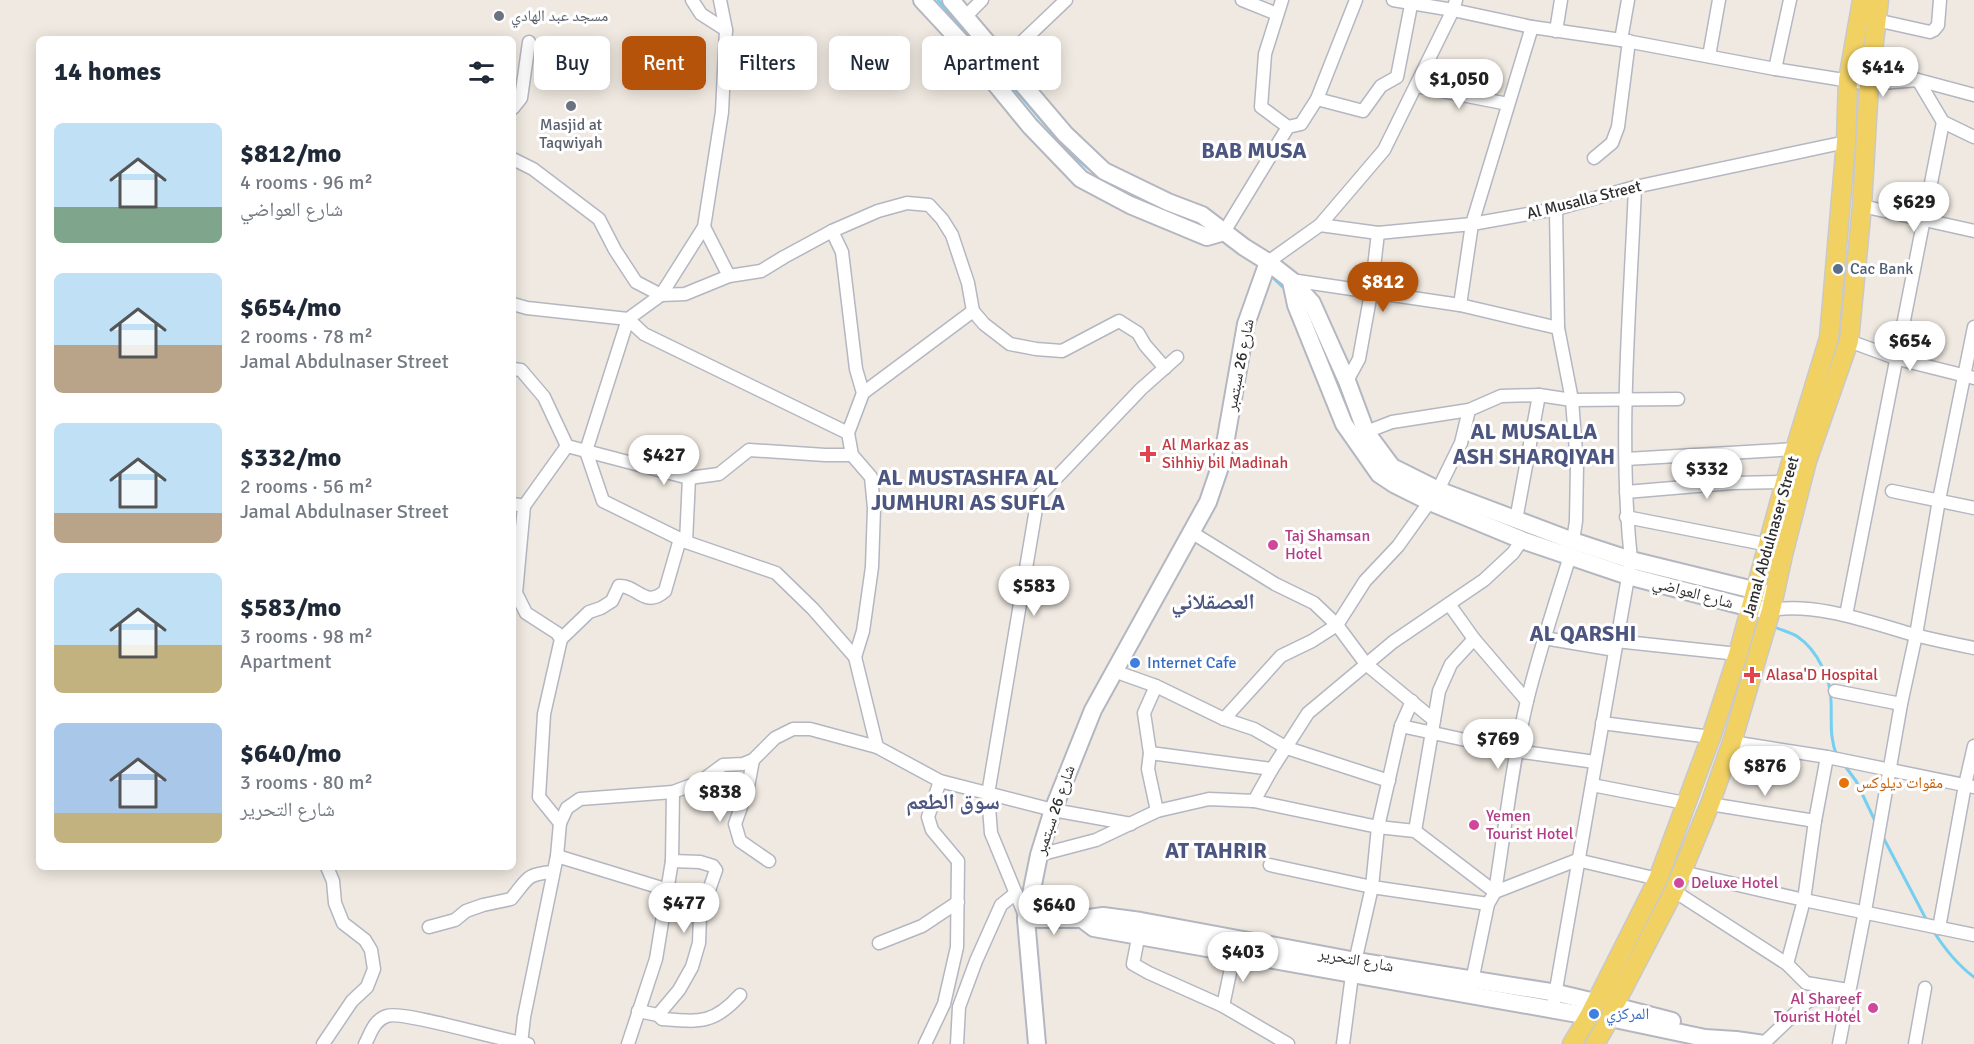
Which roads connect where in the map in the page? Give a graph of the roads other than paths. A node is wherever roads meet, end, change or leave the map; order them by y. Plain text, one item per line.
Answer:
1 (692, 0) edge
2 (720, 0) edge
3 (922, 0) edge
4 (951, 0) edge
5 (982, 0) edge
6 (1066, 0) edge
7 (1242, 0) edge
8 (1282, 0) edge
9 (1356, 0) edge
10 (1393, 0) edge
11 (1561, 0) edge
12 (1628, 0) edge
13 (1719, 0) edge
14 (1790, 0) edge
15 (1862, 0) edge
16 (1879, 0) edge
17 (1940, 0) edge
18 (1412, 2) edge
19 (1455, 5) edge
20 (1277, 14) junction
21 (965, 17) junction
22 (1876, 20) junction
23 (1532, 27) junction
24 (726, 30) junction
25 (1556, 31) junction
26 (981, 36) edge
27 (1028, 36) edge
28 (1625, 40) junction
29 (529, 42) dead end
30 (1709, 56) junction
31 (1775, 69) junction
32 (1918, 80) junction
33 (1848, 81) junction
34 (1869, 84) junction
35 (1416, 86) junction
36 (1028, 90) edge
37 (1974, 95) edge
38 (1317, 99) junction
39 (516, 104) edge
40 (1508, 104) junction
41 (1943, 122) junction
42 (1288, 127) junction
43 (1974, 137) edge
44 (1846, 142) junction
45 (1594, 158) dead end
46 (516, 160) edge
47 (1635, 187) junction
48 (1862, 206) junction
49 (1556, 209) junction
50 (1924, 220) junction
51 (1472, 224) junction
52 (1320, 225) junction
53 (704, 227) junction
54 (832, 231) junction
55 (1974, 231) edge
56 (1224, 232) junction
57 (1378, 233) junction
58 (1268, 262) junction
59 (729, 276) junction
60 (1290, 280) junction
61 (1371, 293) junction
62 (662, 295) junction
63 (516, 305) edge
64 (1460, 305) junction
65 (973, 311) junction
66 (628, 319) junction
67 (1974, 327) edge
68 (1558, 328) junction
69 (1849, 341) junction
70 (1177, 357) dead end
71 (1898, 359) junction
72 (1165, 368) junction
73 (516, 369) edge
74 (1969, 377) edge
75 (1347, 381) junction
76 (863, 393) junction
77 (1539, 395) junction
78 (1626, 399) junction
79 (1678, 399) dead end
80 (1572, 400) junction
81 (1469, 410) junction
82 (1366, 432) junction
83 (848, 433) junction
84 (567, 446) junction
85 (1796, 449) junction
86 (586, 451) junction
87 (852, 454) junction
88 (1626, 459) junction
89 (689, 478) junction
90 (1785, 482) junction
91 (1892, 491) dead end
92 (1626, 492) junction
93 (1434, 496) junction
94 (1939, 500) junction
95 (519, 505) edge
96 (1974, 508) edge
97 (1626, 517) junction
98 (1516, 520) junction
99 (1191, 532) junction
100 (683, 540) junction
101 (1522, 540) junction
102 (1769, 545) junction
103 (1572, 548) junction
104 (1629, 568) junction
105 (1756, 590) junction
106 (1449, 604) junction
107 (1777, 604) junction
108 (1751, 608) junction
109 (1846, 615) junction
110 (1337, 625) junction
111 (1916, 635) junction
112 (1544, 638) junction
113 (561, 639) junction
114 (1474, 639) junction
115 (1616, 645) junction
116 (1974, 648) edge
117 (1738, 654) junction
118 (855, 657) junction
119 (1366, 664) junction
120 (1114, 671) junction
121 (1156, 686) junction
122 (1835, 691) dead end
123 (1527, 700) junction
124 (1412, 701) junction
125 (1901, 704) junction
126 (1224, 719) junction
127 (1602, 723) junction
128 (1401, 726) junction
129 (1433, 726) junction
130 (1711, 737) junction
131 (1732, 742) junction
132 (1974, 746) edge
133 (877, 747) junction
134 (1287, 748) junction
135 (1516, 751) junction
136 (1150, 753) junction
137 (1827, 757) junction
138 (753, 760) junction
139 (1595, 762) junction
140 (1272, 769) junction
141 (1890, 770) junction
142 (940, 781) junction
143 (1389, 781) junction
144 (1592, 785) junction
145 (1970, 786) edge
146 (674, 792) junction
147 (988, 794) junction
148 (1254, 801) junction
149 (1686, 803) junction
150 (1710, 804) junction
151 (1053, 810) junction
152 (1157, 812) junction
153 (1815, 821) junction
154 (560, 823) junction
155 (1131, 824) junction
156 (1378, 827) junction
157 (1414, 831) junction
158 (1039, 855) junction
159 (556, 856) junction
160 (1577, 860) junction
161 (672, 861) junction
162 (769, 861) dead end
163 (1270, 865) dead end
164 (328, 870) edge
165 (554, 872) junction
166 (1682, 872) junction
167 (1658, 879) junction
168 (1372, 886) junction
169 (668, 890) junction
170 (1674, 891) junction
171 (1496, 892) junction
172 (1016, 893) junction
173 (1804, 900) junction
174 (958, 902) junction
175 (1488, 904) junction
176 (1865, 911) junction
177 (1026, 919) junction
178 (429, 927) dead end
179 (1140, 928) junction
180 (1939, 928) junction
181 (1974, 935) edge
182 (879, 943) dead end
183 (1234, 954) junction
184 (1787, 964) junction
185 (1354, 968) junction
186 (1470, 987) junction
187 (1925, 988) dead end
188 (1848, 990) junction
189 (741, 995) dead end
190 (1554, 1001) junction
191 (1223, 1006) junction
192 (1592, 1009) junction
193 (638, 1011) junction
194 (1612, 1012) junction
195 (658, 1015) junction
196 (1733, 1042) edge
197 (322, 1044) edge
198 (365, 1044) edge
199 (523, 1044) edge
200 (628, 1044) edge
201 (926, 1044) edge
202 (957, 1044) edge
203 (1036, 1044) edge
204 (1288, 1044) edge
205 (1343, 1044) edge
206 (1572, 1044) edge
207 (1595, 1044) edge
208 (1764, 1044) edge
209 (1839, 1044) edge
210 (1915, 1044) edge

1 - 24 street
2 - 24 street
3 - 56 main road
4 - 21 main road
5 - 21 street
6 - 27 street
7 - 20 street
8 - 20 street
9 - 38 street
10 - 18 street
11 - 25 street
12 - 28 street
13 - 30 street
14 - 31 street
15 - 33 main road, Jamal Abdulnaser Street
16 - 22 main road, Jamal Abdulnaser Street
17 - 22 street
18 - 19 street
18 - 38 street
19 - 23 street
19 - 35 street
20 - 42 street
21 - 26 main road
22 - 34 main road, Jamal Abdulnaser Street
23 - 25 street
23 - 40 street
24 - 53 street
25 - 28 street
28 - 30 street
28 - 45 street
29 - 39 street
30 - 31 street
31 - 33 street
32 - 34 street
32 - 37 street
32 - 41 street
33 - 34 street
33 - 44 main road, Jamal Abdulnaser Street
34 - 48 main road, Jamal Abdulnaser Street
35 - 40 street
35 - 52 street
36 - 56 main road
38 - 42 street
40 - 51 street
41 - 43 street
41 - 50 street
42 - 56 street
44 - 47 street, Al Musalla Street
44 - 85 main road, Jamal Abdulnaser Street
46 - 62 street
47 - 49 street, Al Musalla Street
47 - 78 street
48 - 50 street
48 - 69 main road, Jamal Abdulnaser Street
49 - 51 street, Al Musalla Street
49 - 68 street
50 - 55 street
50 - 71 street
51 - 57 street, Al Musalla Street
51 - 64 street
52 - 57 street, Al Musalla Street
52 - 58 street
53 - 59 street
53 - 62 street
54 - 59 street
54 - 65 street
54 - 76 street
56 - 58 main road
57 - 61 street
58 - 60 main road
58 - 99 main road, شارع 26 سبتمبر
59 - 62 street
60 - 61 street
60 - 75 main road, شارع العواضي
60 - 93 main road, شارع العواضي
61 - 64 street
61 - 75 street
62 - 66 street
63 - 66 street
64 - 68 street
65 - 72 street
65 - 76 street
66 - 83 street
66 - 86 street
67 - 74 street
68 - 80 street
69 - 71 street
69 - 107 main road, Jamal Abdulnaser Street
70 - 72 street
71 - 74 street
71 - 109 street
72 - 147 street
73 - 84 street
74 - 94 street
75 - 82 main road, شارع العواضي
76 - 83 street
77 - 80 street
77 - 81 street
77 - 98 street
78 - 79 street
78 - 80 street
78 - 88 street
80 - 103 street
81 - 82 street
81 - 93 street
82 - 93 main road, شارع العواضي
83 - 87 street
84 - 86 street
84 - 95 street
85 - 88 street
85 - 90 main road, Jamal Abdulnaser Street
86 - 89 street
86 - 100 street
87 - 89 street
87 - 118 street
88 - 92 street
89 - 100 street
90 - 92 street
90 - 102 main road, Jamal Abdulnaser Street
91 - 94 street
92 - 97 street
93 - 98 main road, شارع العواضي
93 - 101 main road, شارع العواضي
93 - 110 street
94 - 96 street
94 - 111 street
95 - 113 street
97 - 102 street
97 - 104 street
98 - 103 main road, شارع العواضي
99 - 110 street
99 - 120 main road, شارع 26 سبتمبر
100 - 113 street
100 - 118 street
101 - 103 main road, شارع العواضي
101 - 106 street
102 - 105 main road, Jamal Abdulnaser Street
103 - 104 main road, شارع العواضي
103 - 112 street
104 - 105 main road, شارع العواضي
104 - 108 main road, شارع العواضي
104 - 115 street
105 - 107 main road, شارع العواضي
105 - 108 main road, Jamal Abdulnaser Street
106 - 114 street
106 - 119 street
107 - 108 main road, شارع العواضي
107 - 109 street
107 - 131 main road, Jamal Abdulnaser Street
108 - 117 main road, Jamal Abdulnaser Street
109 - 111 street
110 - 119 street
110 - 126 street
111 - 116 street
111 - 125 street
112 - 115 street
112 - 123 street
113 - 154 street
114 - 123 street
114 - 129 street
115 - 117 street
115 - 127 street
117 - 130 main road, Jamal Abdulnaser Street
118 - 133 street
119 - 124 street
119 - 134 street
120 - 121 street
120 - 151 main road, شارع 26 سبتمبر
121 - 126 street
121 - 136 street
122 - 125 street
123 - 135 street
124 - 128 street
124 - 129 street
125 - 141 street
126 - 134 street
127 - 130 street
127 - 139 street
128 - 129 street
128 - 143 street
129 - 135 street
129 - 157 street
130 - 149 main road, Jamal Abdulnaser Street
131 - 137 street
131 - 150 main road, Jamal Abdulnaser Street
132 - 145 street
133 - 138 street
133 - 142 street
134 - 140 street
134 - 143 street
135 - 139 street
135 - 171 street
136 - 140 street
136 - 152 street
137 - 141 street
137 - 153 street
138 - 146 street
138 - 162 street
139 - 144 street
140 - 148 street
141 - 145 street
141 - 176 street
142 - 147 street
142 - 174 street
143 - 156 street
144 - 149 street
144 - 160 street
145 - 180 street
146 - 154 street
146 - 161 street
147 - 151 street
147 - 172 street
148 - 152 street
148 - 156 street
149 - 167 main road, Jamal Abdulnaser Street
150 - 153 street
150 - 166 main road, Jamal Abdulnaser Street
151 - 155 street
151 - 158 main road, شارع 26 سبتمبر
152 - 155 street
153 - 173 street
154 - 159 street
155 - 158 street
156 - 157 street
156 - 168 street
157 - 171 street
158 - 177 main road, شارع 26 سبتمبر
159 - 165 street
159 - 169 street
160 - 167 street
160 - 171 street
160 - 190 street
161 - 169 street
161 - 195 street
163 - 168 street
164 - 197 street
165 - 178 street
165 - 199 street
166 - 170 main road, Jamal Abdulnaser Street
166 - 173 street
167 - 192 main road, Jamal Abdulnaser Street
168 - 175 street
168 - 185 street
169 - 193 street
170 - 184 street
170 - 194 main road, Jamal Abdulnaser Street
171 - 175 street
172 - 177 street
172 - 202 street
173 - 176 street
173 - 184 street
174 - 182 street
174 - 201 street
175 - 186 street
176 - 180 street
176 - 188 street
177 - 179 main road, شارع التحرير
177 - 203 main road, شارع 26 سبتمبر
179 - 183 main road, شارع التحرير
179 - 185 main road, شارع التحرير
179 - 191 street
180 - 181 street
183 - 185 main road, شارع التحرير
183 - 191 street
184 - 188 street
185 - 186 main road, شارع التحرير
185 - 205 street
186 - 190 main road, شارع التحرير
187 - 210 street
188 - 208 street
188 - 209 street
189 - 195 street
190 - 192 main road, شارع التحرير
191 - 204 street
192 - 206 main road, Jamal Abdulnaser Street
193 - 195 street
193 - 200 street
194 - 196 main road
194 - 207 main road, Jamal Abdulnaser Street
196 - 208 main road
198 - 199 street

